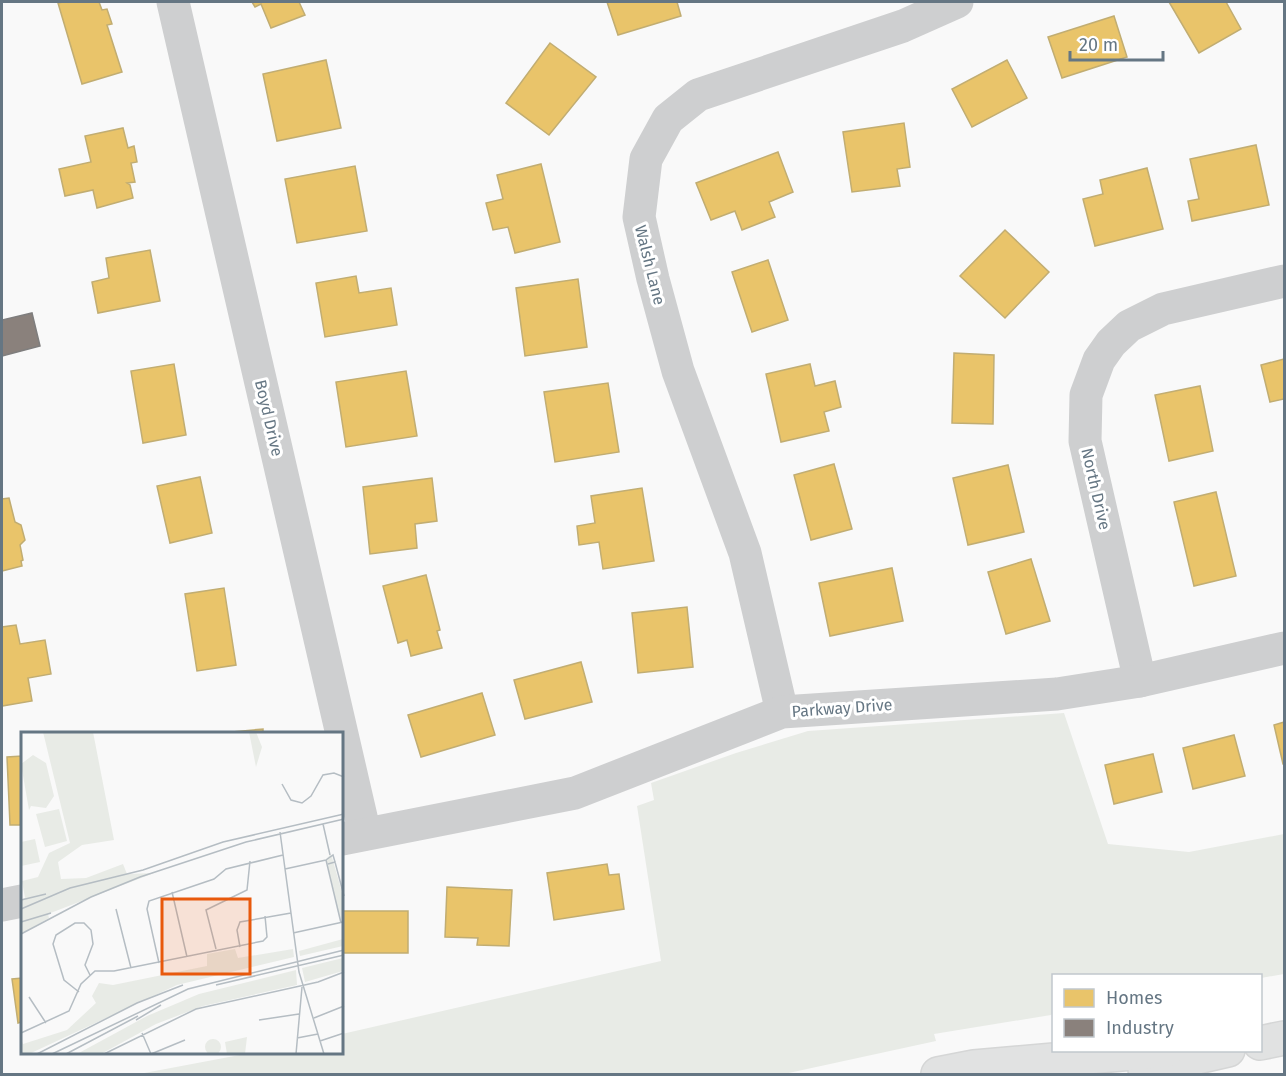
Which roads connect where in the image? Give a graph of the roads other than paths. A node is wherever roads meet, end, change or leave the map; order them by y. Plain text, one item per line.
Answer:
1 (173, 2) edge
2 (957, 2) edge
3 (1284, 281) edge
4 (1284, 648) edge
5 (1140, 681) junction
6 (782, 712) junction
7 (331, 732) edge
8 (344, 790) edge
9 (354, 836) edge
10 (21, 901) edge
11 (2, 905) edge
12 (1144, 1052) edge
13 (1219, 1052) edge
14 (938, 1074) edge
15 (1121, 1074) edge

1 - 7 street, Boyd Drive
2 - 6 street, Walsh Lane
3 - 5 street, North Drive
4 - 5 street, Parkway Drive
5 - 6 street, Parkway Drive
6 - 9 street, Parkway Drive
8 - 9 street, Boyd Drive
10 - 11 street
12 - 14 highway
13 - 15 highway

